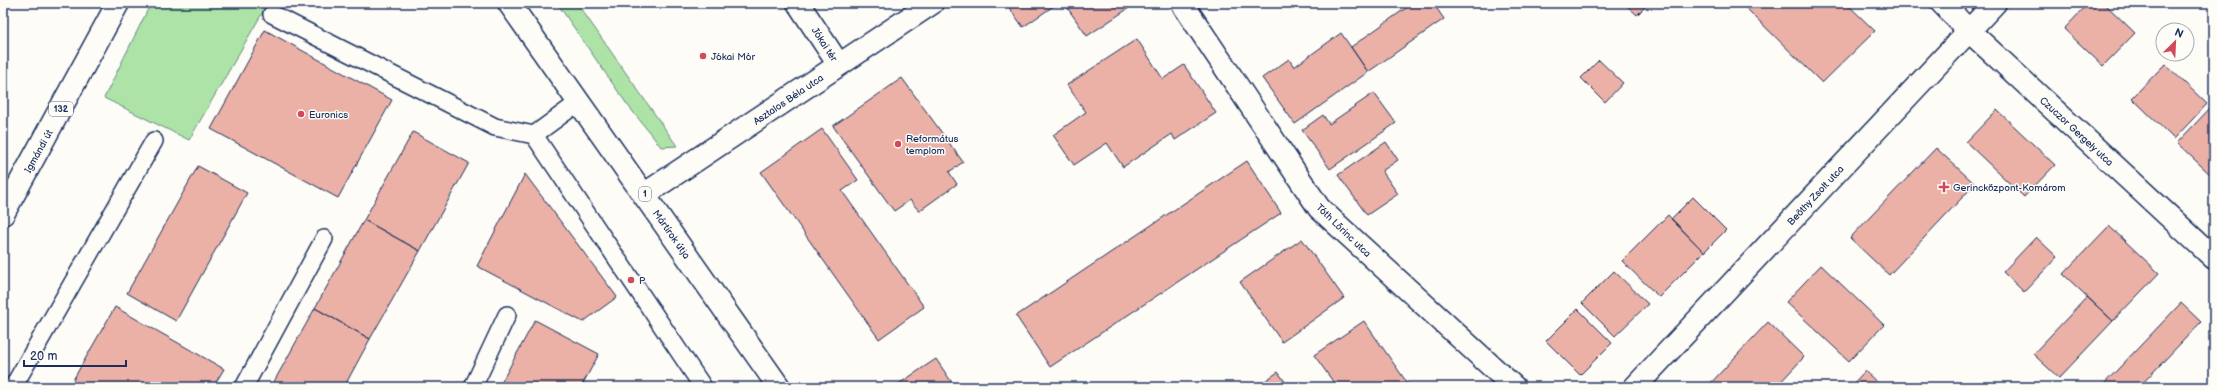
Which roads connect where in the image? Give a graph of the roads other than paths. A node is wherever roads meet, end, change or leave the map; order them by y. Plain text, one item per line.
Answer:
1 (118, 3) edge
2 (509, 3) edge
3 (798, 3) edge
4 (932, 3) edge
5 (1182, 3) edge
6 (1942, 3) edge
7 (1995, 3) edge
8 (272, 14) dead end
9 (1968, 30) junction
10 (839, 65) junction
11 (579, 102) junction
12 (534, 134) junction
13 (154, 141) dead end
14 (645, 194) junction
15 (3, 214) edge
16 (324, 239) dead end
17 (2214, 258) edge
18 (507, 316) dead end
19 (13, 387) edge
20 (244, 387) edge
21 (473, 387) edge
22 (703, 387) edge
23 (779, 387) edge
24 (1514, 387) edge
25 (1636, 387) edge

1 - 15 street, Igmándi út / 132
2 - 11 street, Mártírok útja / 1
3 - 10 street, Jókai tér
4 - 10 street, Asztalos Béla utca
5 - 24 street, Tóth Lőrinc utca
6 - 9 street, Czuczor Gergely utca
7 - 9 street, Beöthy Zsolt utca
8 - 12 lane
9 - 17 street, Czuczor Gergely utca
9 - 25 street, Beöthy Zsolt utca
10 - 14 street, Asztalos Béla utca
11 - 12 lane
11 - 14 street, Mártírok útja / 1
12 - 22 lane
13 - 19 lane
14 - 23 street, Mártírok útja / 1
16 - 20 lane
18 - 21 lane

